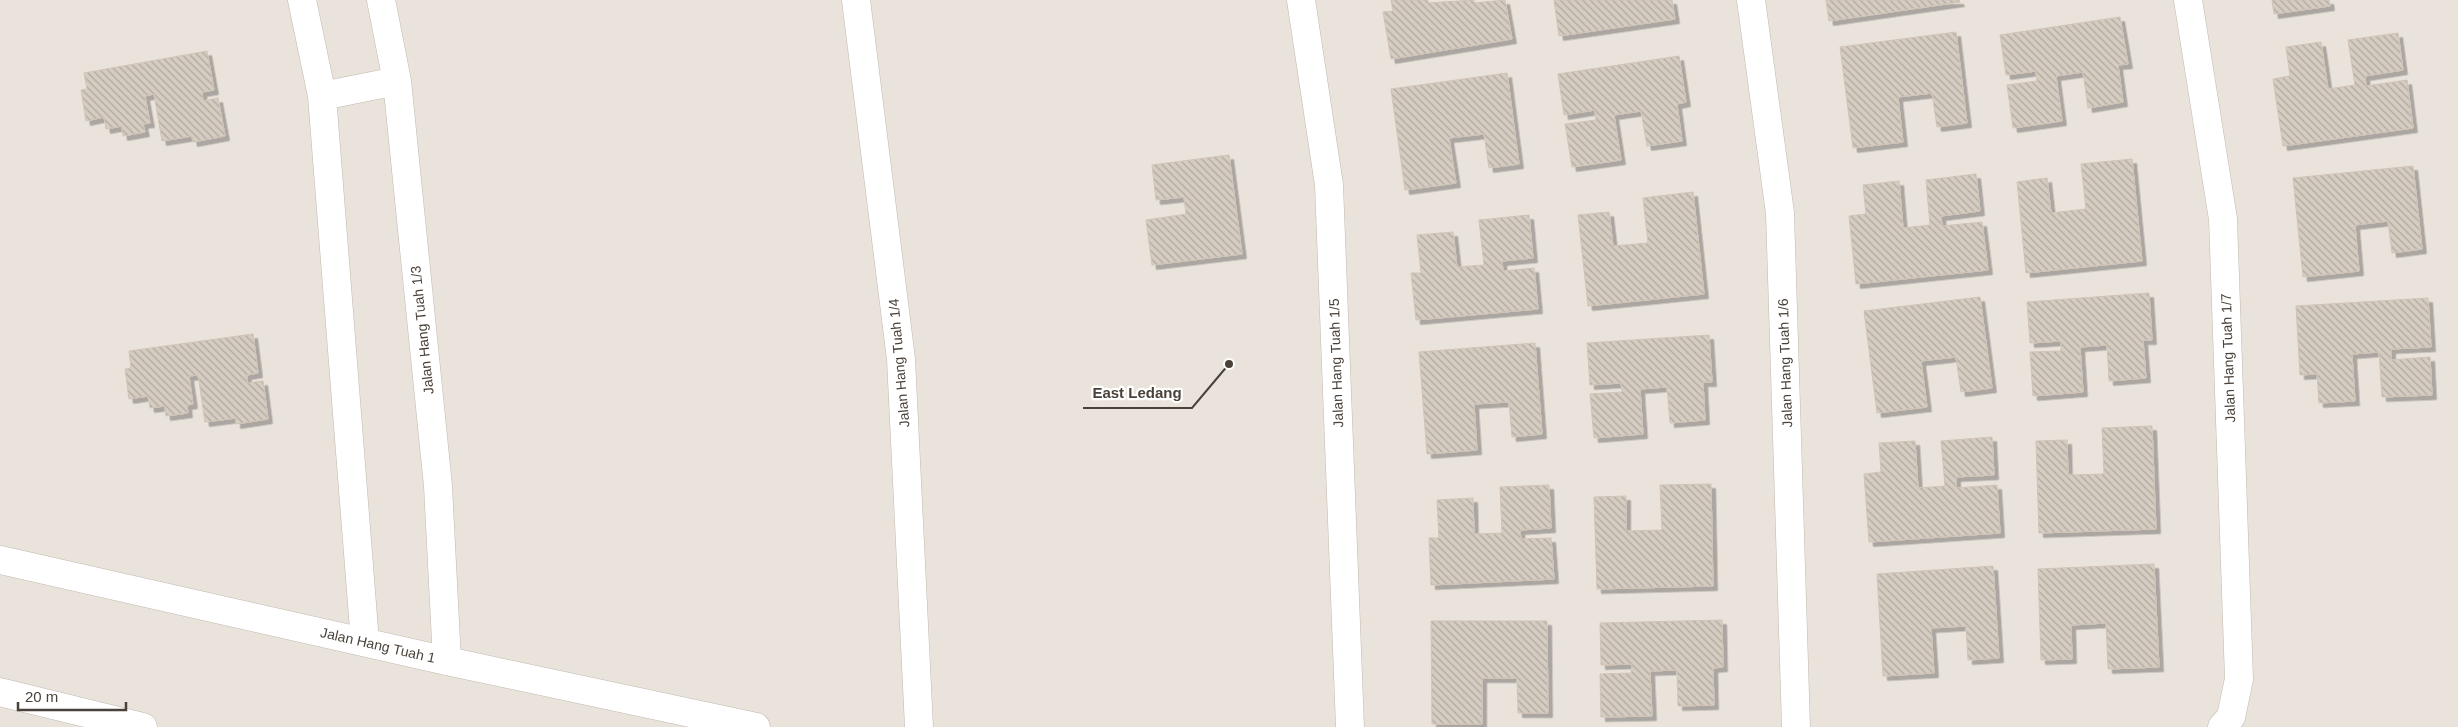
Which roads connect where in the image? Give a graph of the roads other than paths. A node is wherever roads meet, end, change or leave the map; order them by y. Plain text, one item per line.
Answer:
1 (302, 0) edge
2 (381, 0) edge
3 (856, 0) edge
4 (1301, 0) edge
5 (1751, 0) edge
6 (2188, 0) edge
7 (397, 81) junction
8 (322, 96) junction
9 (0, 560) edge
10 (365, 642) junction
11 (447, 661) junction
12 (0, 692) edge
13 (2226, 722) edge
14 (143, 727) edge
15 (756, 727) edge
16 (919, 727) edge
17 (1350, 727) edge
18 (1796, 727) edge

1 - 8 street
2 - 7 street, Jalan Hang Tuah 1/3
3 - 16 street, Jalan Hang Tuah 1/4
4 - 17 street, Jalan Hang Tuah 1/5
5 - 18 street, Jalan Hang Tuah 1/6
6 - 13 street, Jalan Hang Tuah 1/7
7 - 8 street
7 - 11 street, Jalan Hang Tuah 1/3
8 - 10 street
9 - 10 street, Jalan Hang Tuah 1
10 - 11 street, Jalan Hang Tuah 1
11 - 15 street, Jalan Hang Tuah 1
12 - 14 street

